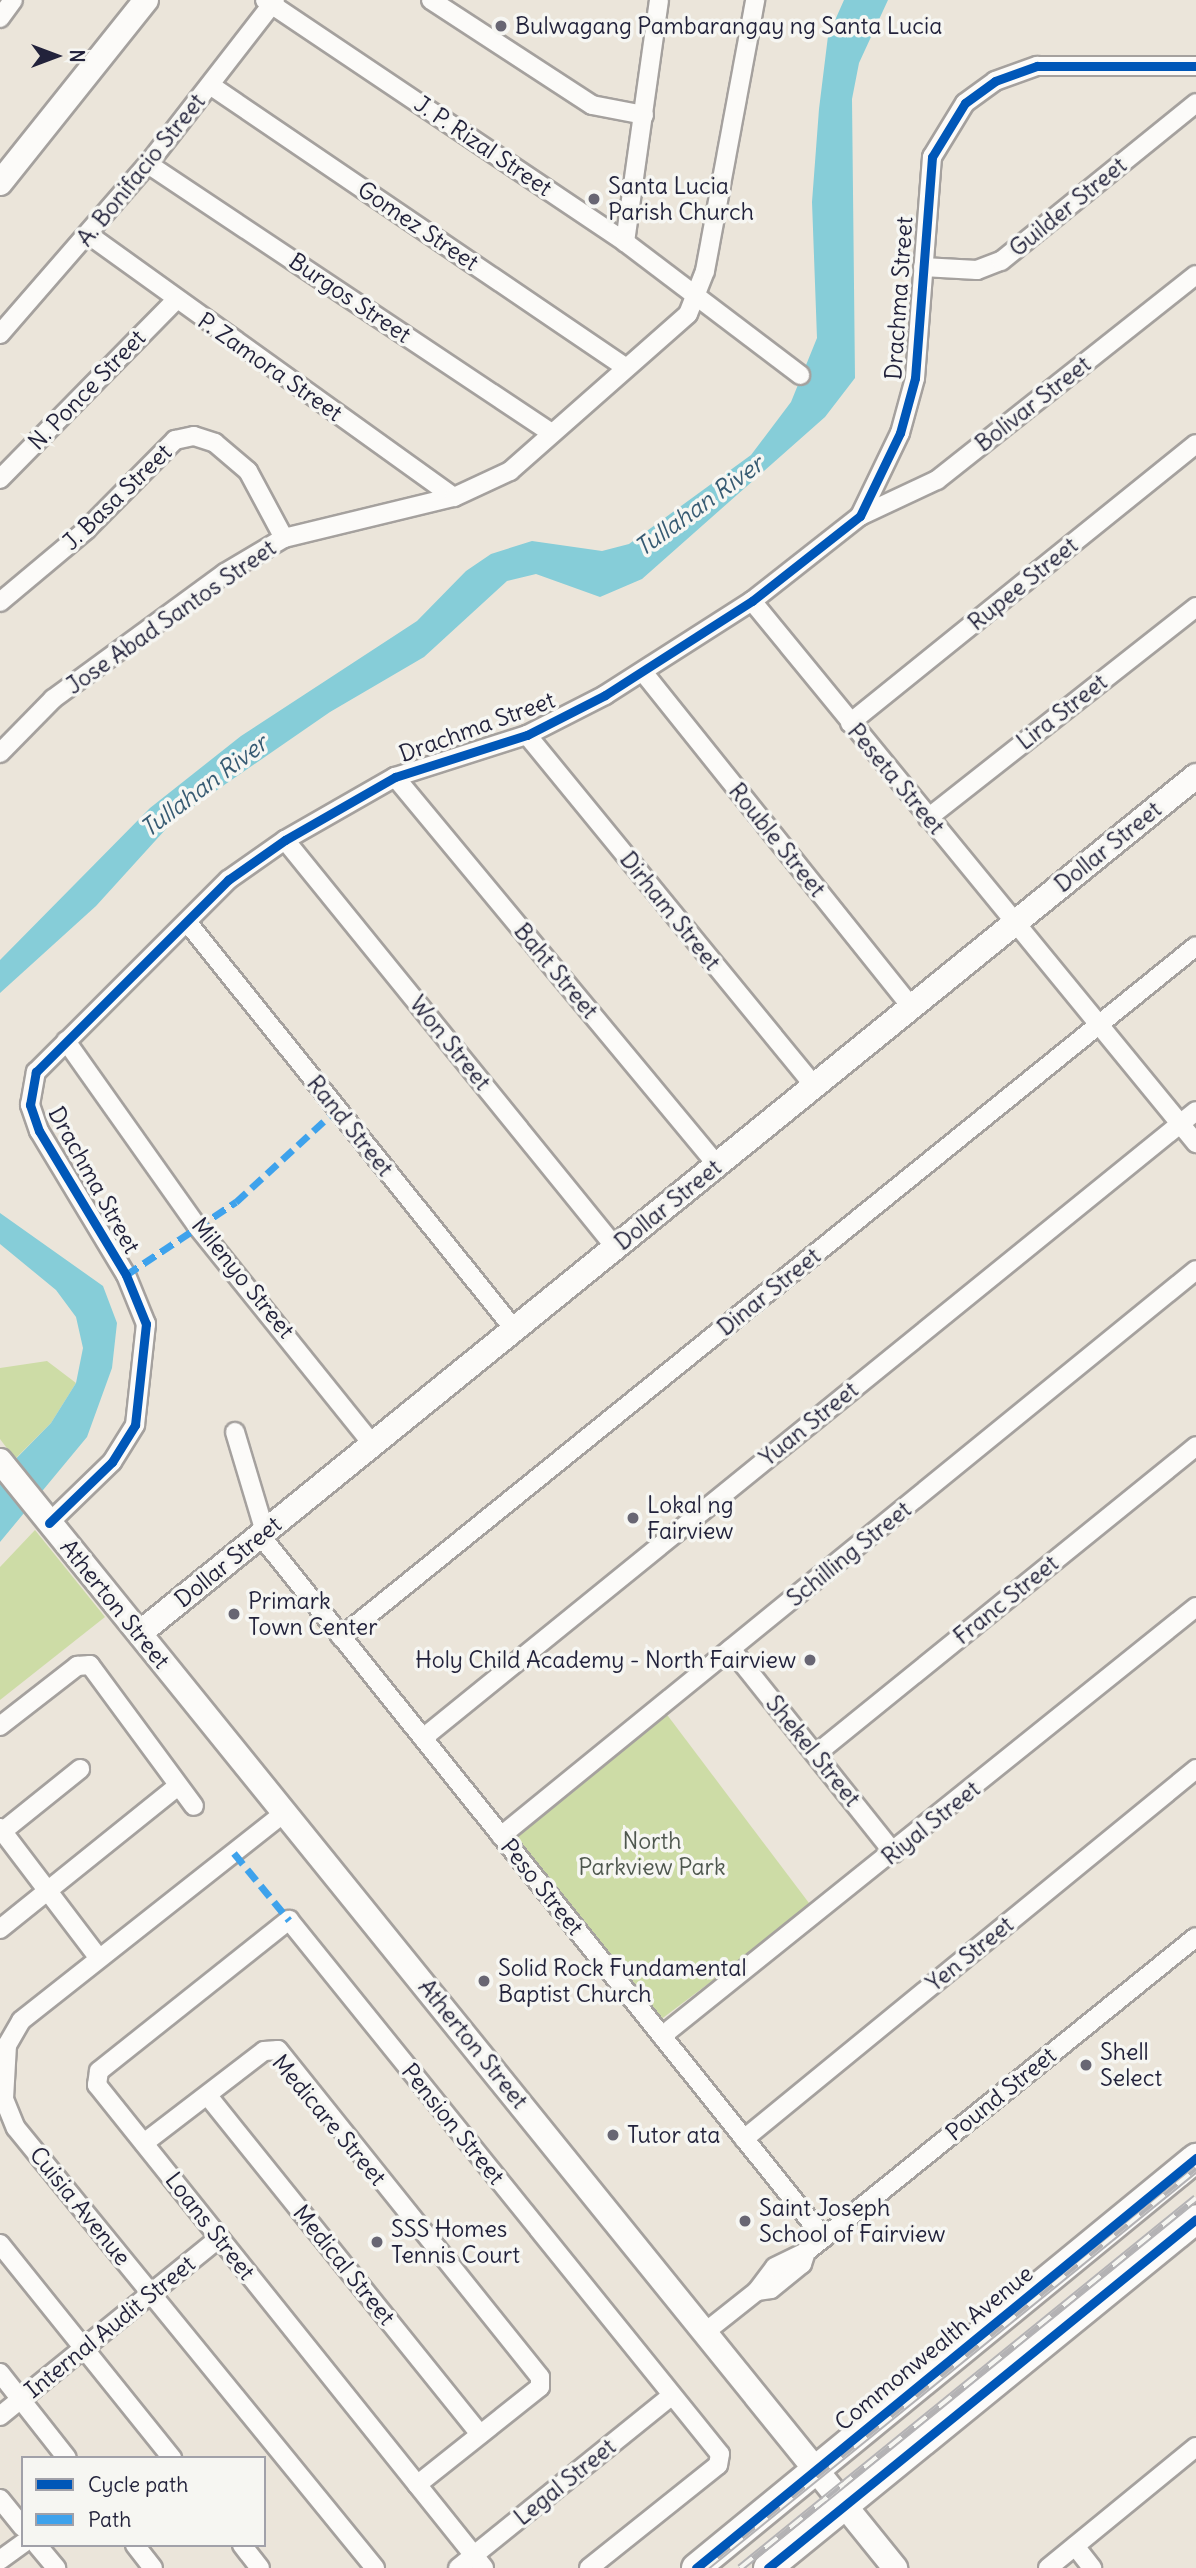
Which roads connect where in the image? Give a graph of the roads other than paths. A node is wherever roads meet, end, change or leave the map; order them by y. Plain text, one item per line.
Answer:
1 (13, 0) edge
2 (146, 0) edge
3 (431, 0) edge
4 (659, 0) edge
5 (755, 0) edge
6 (271, 1) edge
7 (0, 18) edge
8 (1196, 66) edge
9 (210, 85) junction
10 (1196, 103) edge
11 (644, 115) junction
12 (148, 164) junction
13 (0, 183) edge
14 (89, 234) junction
15 (625, 242) junction
16 (923, 267) junction
17 (1196, 275) edge
18 (698, 296) junction
19 (174, 301) junction
20 (0, 334) edge
21 (625, 367) junction
22 (800, 375) dead end
23 (552, 433) junction
24 (1196, 444) edge
25 (0, 479) edge
26 (454, 497) junction
27 (860, 516) junction
28 (284, 538) junction
29 (752, 601) junction
30 (0, 602) edge
31 (1196, 607) edge
32 (643, 672) junction
33 (850, 723) junction
34 (527, 735) junction
35 (0, 754) edge
36 (1196, 776) edge
37 (395, 777) junction
38 (928, 818) junction
39 (285, 840) junction
40 (187, 922) junction
41 (1014, 923) junction
42 (1196, 947) edge
43 (911, 1007) junction
44 (1098, 1026) junction
45 (66, 1041) junction
46 (814, 1086) junction
47 (1196, 1111) edge
48 (1180, 1124) junction
49 (1196, 1143) edge
50 (717, 1165) junction
51 (615, 1247) junction
52 (1196, 1270) edge
53 (514, 1329) junction
54 (235, 1432) dead end
55 (372, 1444) junction
56 (1196, 1446) edge
57 (2, 1464) edge
58 (46, 1520) junction
59 (262, 1534) junction
60 (1196, 1607) edge
61 (140, 1633) junction
62 (341, 1637) junction
63 (731, 1649) junction
64 (0, 1726) edge
65 (423, 1738) junction
66 (816, 1754) junction
67 (80, 1769) dead end
68 (1196, 1769) edge
69 (178, 1786) junction
70 (194, 1806) dead end
71 (284, 1813) junction
72 (1, 1829) edge
73 (501, 1836) junction
74 (894, 1853) junction
75 (48, 1891) junction
76 (289, 1920) joint
77 (0, 1929) edge
78 (1196, 1937) edge
79 (98, 1957) junction
80 (662, 2036) junction
81 (208, 2096) junction
82 (744, 2139) junction
83 (144, 2143) junction
84 (1196, 2158) edge
85 (1196, 2219) edge
86 (219, 2238) junction
87 (824, 2238) junction
88 (0, 2244) edge
89 (151, 2294) junction
90 (704, 2333) junction
91 (84, 2348) junction
92 (0, 2373) edge
93 (671, 2396) junction
94 (21, 2399) junction
95 (0, 2416) edge
96 (480, 2434) junction
97 (1196, 2447) edge
98 (65, 2456) edge
99 (170, 2456) edge
100 (816, 2470) junction
101 (417, 2485) junction
102 (0, 2499) edge
103 (843, 2504) junction
104 (21, 2525) edge
105 (21, 2544) edge
106 (1075, 2546) junction
107 (39, 2547) edge
108 (137, 2547) edge
109 (244, 2547) edge
110 (0, 2560) edge
111 (478, 2562) edge
112 (56, 2568) edge
113 (153, 2568) edge
114 (260, 2568) edge
115 (374, 2568) edge
116 (458, 2568) edge
117 (589, 2568) edge
118 (696, 2568) edge
119 (768, 2568) edge
120 (896, 2568) edge
121 (1048, 2568) edge
122 (1092, 2568) edge

1 - 7 street
2 - 13 street
3 - 11 street
4 - 11 street
5 - 18 street, Jose Abad Santos Street
6 - 9 street, A. Bonifacio Street
6 - 15 street, J. P. Rizal Street
8 - 16 street, Drachma Street
9 - 12 street, A. Bonifacio Street
9 - 21 street, Gomez Street
10 - 16 street, Guilder Street
11 - 15 street
12 - 14 street, A. Bonifacio Street
12 - 23 street, Burgos Street
14 - 19 street, P. Zamora Street
14 - 20 street, A. Bonifacio Street
15 - 18 street, J. P. Rizal Street
16 - 27 street, Drachma Street
17 - 27 street, Bolivar Street
18 - 21 street, Jose Abad Santos Street
18 - 22 street, J. P. Rizal Street
19 - 25 street, N. Ponce Street
19 - 26 street, P. Zamora Street
21 - 23 street, Jose Abad Santos Street
23 - 26 street, Jose Abad Santos Street
24 - 33 street, Rupee Street
26 - 28 street, Jose Abad Santos Street
27 - 29 street, Drachma Street
28 - 30 street, J. Basa Street
28 - 35 street, Jose Abad Santos Street
29 - 32 street, Drachma Street
29 - 33 street, Peseta Street
31 - 38 street, Lira Street
32 - 34 street, Drachma Street
32 - 43 street, Rouble Street
33 - 38 street, Peseta Street
34 - 37 street, Drachma Street
34 - 46 street, Dirham Street
36 - 41 street, Dollar Street
37 - 39 street, Drachma Street
37 - 50 street, Baht Street
38 - 41 street, Peseta Street
39 - 40 street, Drachma Street
39 - 51 street, Won Street
40 - 45 street, Drachma Street
40 - 53 street, Rand Street
41 - 43 street, Dollar Street
41 - 44 street, Peseta Street
42 - 44 street, Dinar Street
43 - 46 street, Dollar Street
44 - 48 street, Peseta Street
44 - 62 street, Dinar Street
45 - 55 street, Milenyo Street
45 - 58 street, Drachma Street
46 - 50 street, Dollar Street
47 - 48 street, Yuan Street
48 - 49 street, Peseta Street
48 - 65 street, Yuan Street
50 - 51 street, Dollar Street
51 - 53 street, Dollar Street
52 - 63 street, Schilling Street
53 - 55 street, Dollar Street
54 - 59 street
55 - 59 street, Dollar Street
56 - 66 street, Franc Street
57 - 58 street, Atherton Street
58 - 61 street, Atherton Street
59 - 61 street, Dollar Street
59 - 62 street, Peso Street
60 - 74 street, Riyal Street
61 - 71 street, Atherton Street
62 - 65 street, Peso Street
63 - 66 street, Shekel Street
63 - 73 street, Schilling Street
64 - 69 street
65 - 73 street, Peso Street
66 - 74 street, Shekel Street
67 - 72 street
68 - 82 street, Yen Street
69 - 70 street
69 - 75 street
71 - 79 street, Cuisia Avenue
71 - 90 street, Atherton Street
72 - 75 street
73 - 80 street, Peso Street
74 - 80 street, Riyal Street
75 - 77 street
75 - 79 street
76 - 83 street, Loans Street
76 - 93 street, Pension Street
78 - 87 street, Pound Street
79 - 89 street, Cuisia Avenue
80 - 82 street, Peso Street
81 - 83 street, Medicare Street
81 - 96 street, Medical Street
81 - 96 street, Medicare Street
82 - 87 street, Peso Street
83 - 86 street, Loans Street
84 - 100 main road, Commonwealth Avenue
85 - 103 main road
86 - 89 street, Internal Audit Street
86 - 101 street, Loans Street
87 - 90 street, Pound Street
88 - 91 street
89 - 91 street, Internal Audit Street
89 - 115 street, Cuisia Avenue
90 - 100 street, Atherton Street
91 - 94 street, Internal Audit Street
91 - 99 street
92 - 94 street
93 - 111 street, Legal Street
93 - 117 street, Pension Street
94 - 95 street, Internal Audit Street
94 - 98 street
96 - 101 street, Medicare Street
97 - 106 street
100 - 103 street, Atherton Street
100 - 118 main road, Commonwealth Avenue
101 - 111 street, Loans Street
102 - 104 street
103 - 119 main road
103 - 120 street, Atherton Street
105 - 110 street
106 - 121 street
106 - 122 street
107 - 112 street
108 - 113 street
109 - 114 street
111 - 116 street, Legal Street

